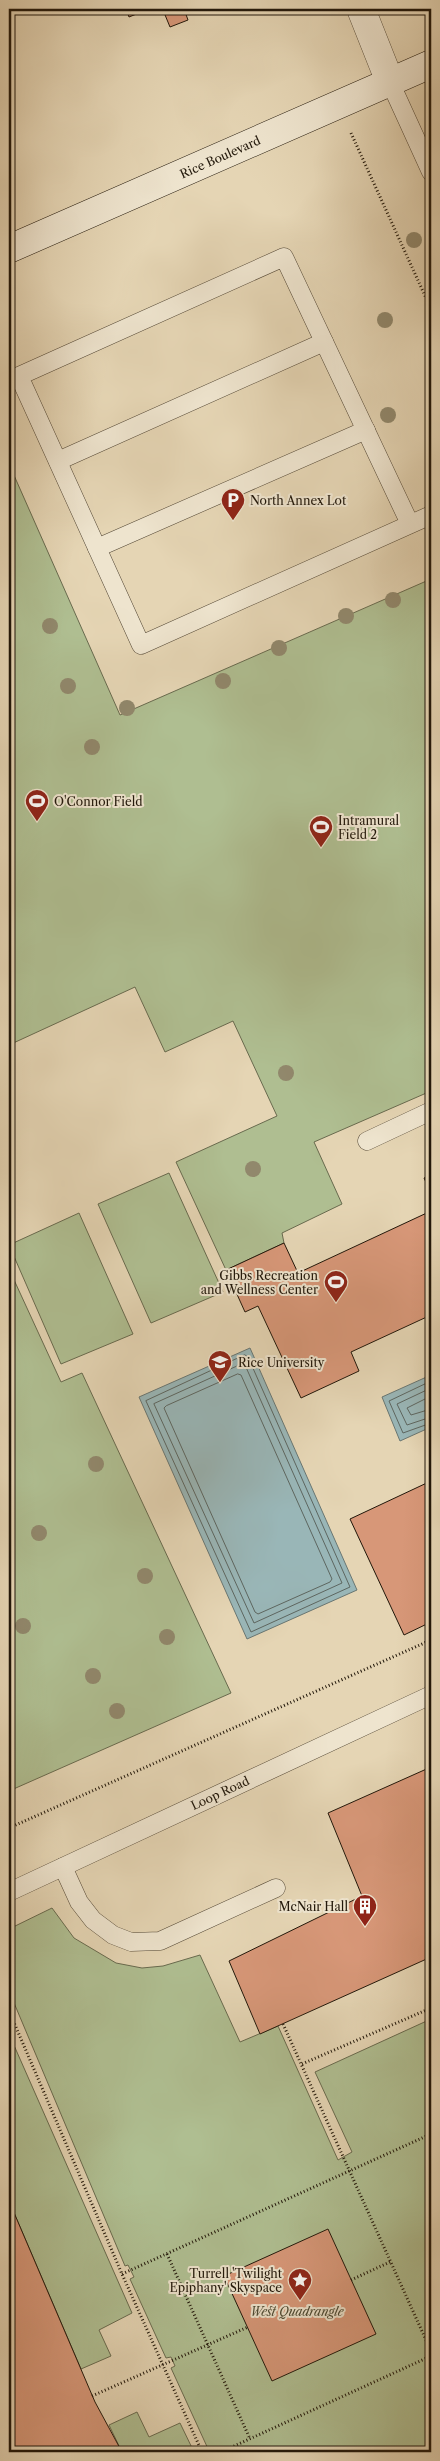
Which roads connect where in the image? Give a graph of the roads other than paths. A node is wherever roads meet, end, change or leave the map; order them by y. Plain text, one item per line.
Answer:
1 (361, 9) edge
2 (431, 64) edge
3 (390, 82) junction
4 (431, 172) edge
5 (9, 249) edge
6 (324, 342) junction
7 (366, 430) junction
8 (58, 461) junction
9 (431, 515) edge
10 (410, 524) junction
11 (97, 548) junction
12 (431, 1111) edge
13 (367, 1141) dead end
14 (431, 1695) edge
15 (63, 1867) junction
16 (276, 1888) dead end
17 (9, 1892) edge

1 - 3 main road
2 - 3 main road, Rice Boulevard
3 - 4 lane
3 - 5 main road, Rice Boulevard
6 - 7 lane
6 - 8 lane
6 - 8 lane
7 - 10 lane
7 - 11 lane
8 - 11 lane
9 - 10 lane
10 - 11 lane
12 - 13 lane
14 - 15 lane, Loop Road
15 - 16 lane
15 - 17 lane, Loop Road

